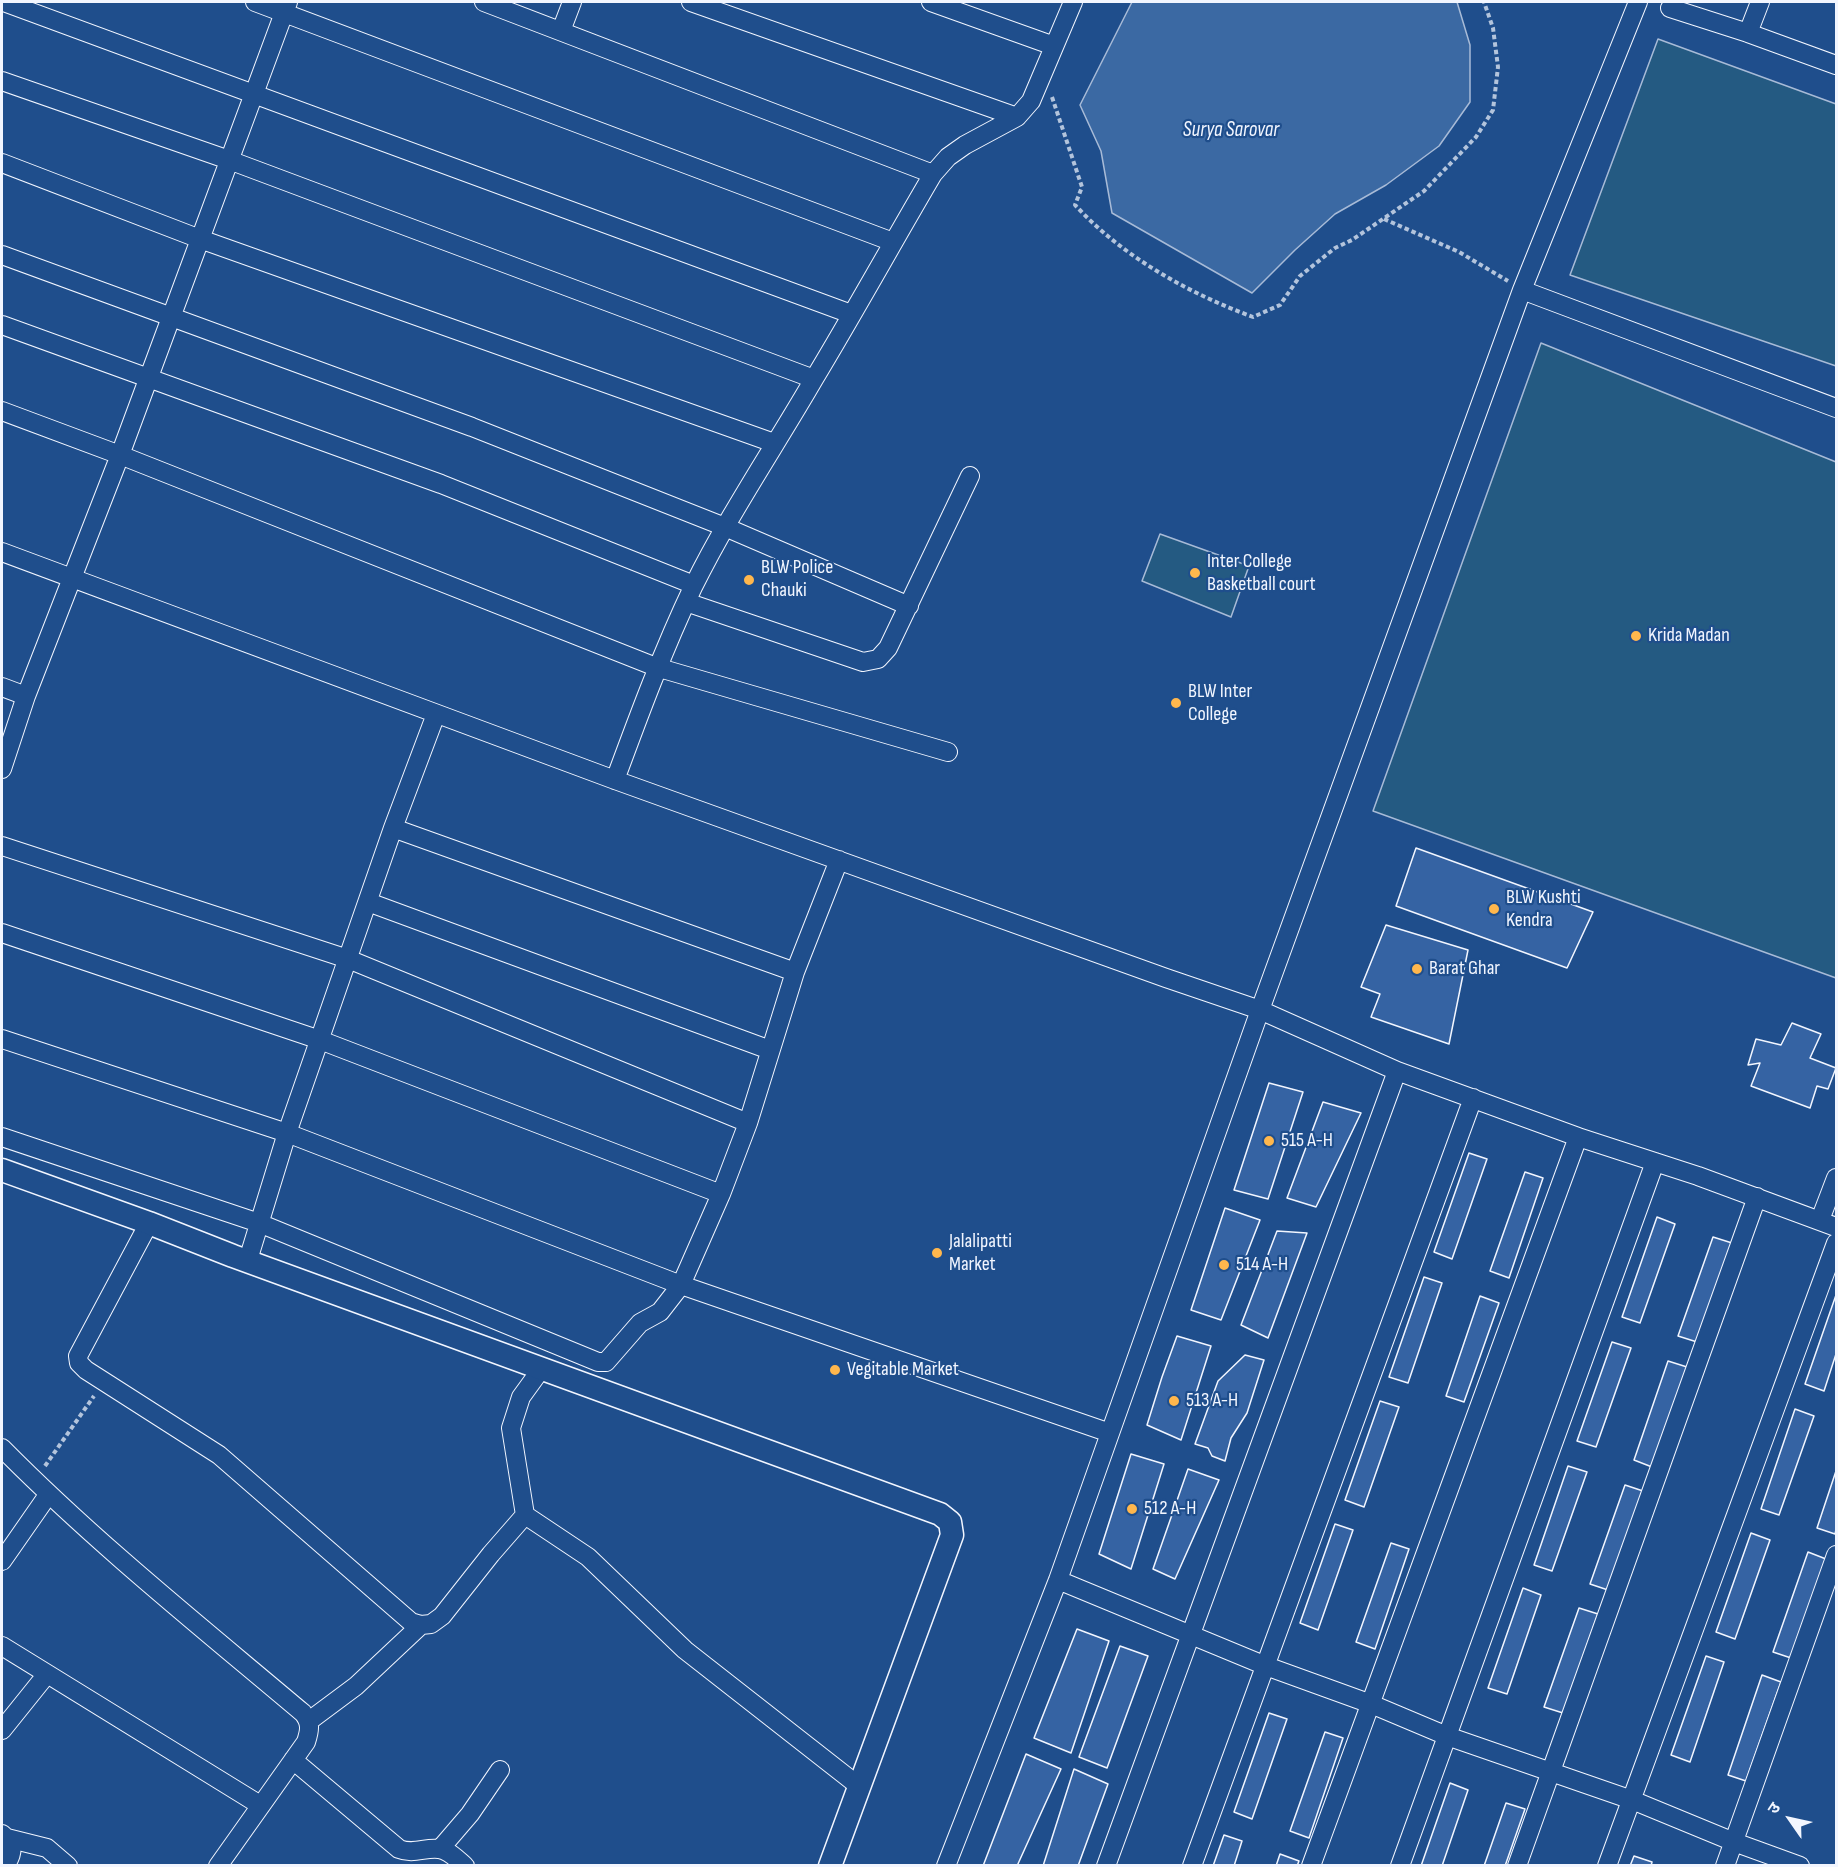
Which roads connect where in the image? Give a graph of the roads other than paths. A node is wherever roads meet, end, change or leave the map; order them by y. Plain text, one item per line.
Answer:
1 (4, 2) edge
2 (255, 2) edge
3 (484, 2) edge
4 (572, 2) edge
5 (691, 2) edge
6 (931, 2) edge
7 (1073, 2) edge
8 (1638, 2) edge
9 (1760, 2) edge
10 (286, 7) edge
11 (1670, 8) dead end
12 (561, 31) junction
13 (1748, 33) junction
14 (1054, 46) junction
15 (1836, 65) edge
16 (2, 81) edge
17 (254, 93) junction
18 (1017, 117) junction
19 (229, 160) junction
20 (2, 163) edge
21 (933, 174) junction
22 (200, 239) junction
23 (893, 242) junction
24 (2, 255) edge
25 (1522, 290) junction
26 (851, 314) junction
27 (171, 317) junction
28 (2, 325) edge
29 (148, 378) junction
30 (814, 379) junction
31 (1836, 408) edge
32 (2, 411) edge
33 (774, 443) junction
34 (120, 455) junction
35 (970, 476) dead end
36 (725, 527) junction
37 (2, 552) edge
38 (72, 579) junction
39 (694, 585) junction
40 (686, 602) junction
41 (909, 606) junction
42 (656, 667) junction
43 (2, 687) edge
44 (26, 696) junction
45 (436, 714) junction
46 (948, 752) dead end
47 (2, 769) edge
48 (615, 780) junction
49 (393, 828) junction
50 (2, 846) edge
51 (839, 860) junction
52 (368, 902) junction
53 (2, 933) edge
54 (348, 959) junction
55 (795, 972) junction
56 (1260, 1010) junction
57 (2, 1039) edge
58 (321, 1040) junction
59 (770, 1050) junction
60 (1397, 1071) junction
61 (1473, 1098) junction
62 (748, 1122) junction
63 (287, 1133) junction
64 (2, 1137) edge
65 (1578, 1137) junction
66 (1654, 1162) junction
67 (2, 1170) edge
68 (1836, 1178) edge
69 (721, 1194) junction
70 (1757, 1197) junction
71 (149, 1223) junction
72 (259, 1223) junction
73 (1828, 1223) edge
74 (1836, 1243) edge
75 (248, 1260) junction
76 (681, 1286) junction
77 (542, 1368) junction
78 (1110, 1433) junction
79 (2, 1448) edge
80 (48, 1495) junction
81 (525, 1515) junction
82 (2, 1561) edge
83 (1835, 1565) edge
84 (1058, 1580) junction
85 (421, 1625) junction
86 (1191, 1634) junction
87 (2, 1646) edge
88 (1266, 1665) junction
89 (47, 1674) junction
90 (1371, 1704) junction
91 (309, 1721) junction
92 (2, 1730) edge
93 (1447, 1736) junction
94 (293, 1760) junction
95 (500, 1770) dead end
96 (1552, 1773) junction
97 (860, 1787) junction
98 (1632, 1800) junction
99 (260, 1805) junction
100 (4, 1836) edge
101 (1734, 1842) junction
102 (440, 1849) junction
103 (6, 1866) edge
104 (68, 1866) edge
105 (219, 1866) edge
106 (465, 1866) edge
107 (830, 1866) edge
108 (946, 1866) edge
109 (1106, 1866) edge
110 (1192, 1866) edge
111 (1311, 1866) edge
112 (1400, 1866) edge
113 (1517, 1866) edge
114 (1607, 1866) edge
115 (1725, 1866) edge
116 (1800, 1866) edge

1 - 17 street
2 - 10 street
3 - 12 street
4 - 12 street
5 - 18 street
6 - 14 street
7 - 14 street
8 - 25 street
9 - 13 street
10 - 17 street
10 - 23 street
11 - 13 street
12 - 21 street
13 - 15 street
14 - 18 street
16 - 19 street
17 - 19 street
17 - 26 street
18 - 21 street
19 - 22 street
19 - 30 street
20 - 22 street
21 - 23 street
22 - 27 street
22 - 33 street
23 - 26 street
24 - 27 street
25 - 31 street
25 - 56 street
26 - 30 street
27 - 29 street
27 - 36 street
28 - 29 street
29 - 34 street
29 - 39 street
30 - 33 street
32 - 34 street
33 - 36 street
34 - 38 street
34 - 42 street
35 - 41 street
36 - 39 street
36 - 41 street
37 - 38 street
38 - 44 street
38 - 45 street
39 - 40 street
40 - 41 street
40 - 42 street
42 - 46 street
42 - 48 street
43 - 44 street
44 - 47 street
45 - 48 street
45 - 49 street
48 - 51 street
49 - 52 street
49 - 55 street
50 - 54 street
51 - 55 street
51 - 56 street
52 - 54 street
52 - 59 street
53 - 58 street
54 - 58 street
54 - 62 street
55 - 59 street
56 - 60 street
56 - 78 street
57 - 63 street
58 - 63 street
58 - 69 street
59 - 62 street
60 - 61 street
60 - 86 street
61 - 65 street
61 - 88 street
62 - 69 street
63 - 72 street
63 - 76 street
64 - 72 street
65 - 66 street
65 - 90 street
66 - 70 street
66 - 93 street
67 - 71 street
68 - 73 street
69 - 76 street
70 - 73 street
70 - 96 street
71 - 75 street
71 - 85 street
72 - 75 street
72 - 76 street
74 - 98 street
75 - 77 street
76 - 78 street
77 - 81 street
77 - 97 street
78 - 84 street
79 - 80 street
80 - 82 street
80 - 91 street
81 - 85 street
81 - 97 street
83 - 101 street
84 - 86 street
84 - 108 street
85 - 91 street
86 - 88 street
86 - 109 street
87 - 89 street
88 - 90 street
88 - 110 street
89 - 92 street
89 - 99 street
90 - 93 street
90 - 111 street
91 - 94 street
93 - 96 street
93 - 112 street
94 - 99 street
94 - 102 street
95 - 102 street
96 - 98 street
96 - 113 street
97 - 107 street
98 - 101 street
98 - 114 street
99 - 105 street
100 - 103 street
100 - 104 street
101 - 115 street
101 - 116 street
102 - 106 street

